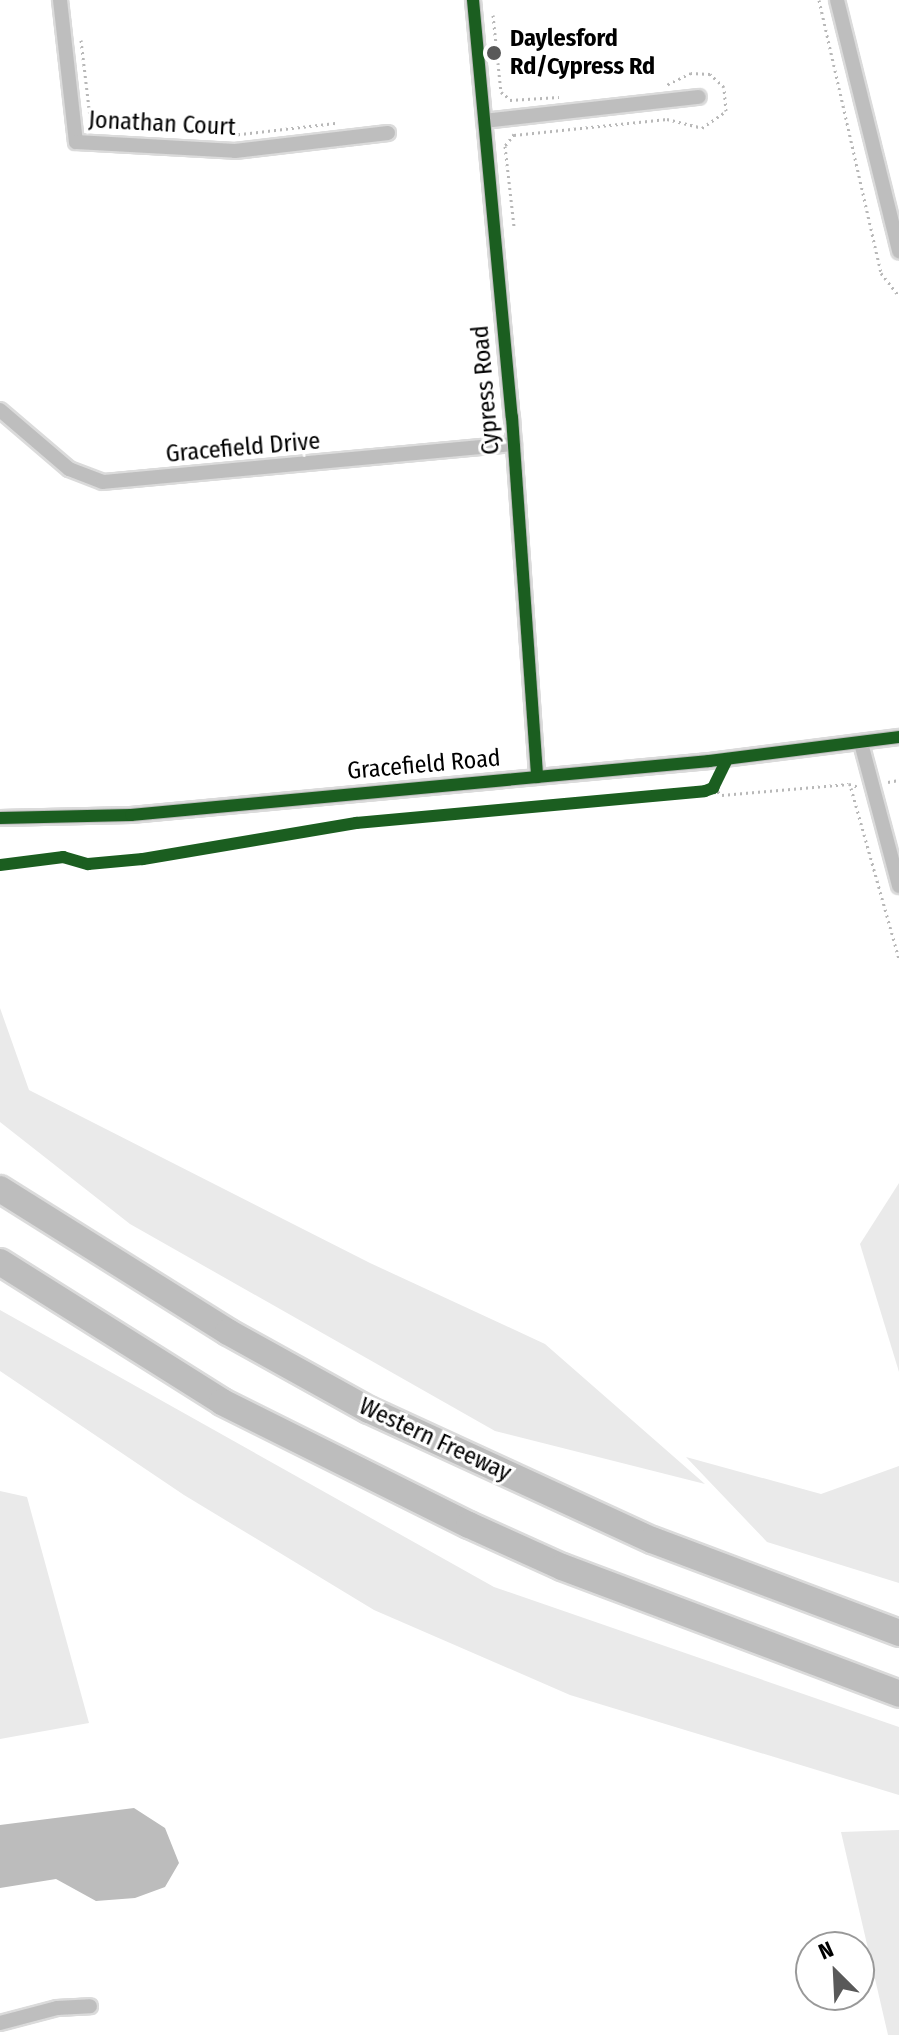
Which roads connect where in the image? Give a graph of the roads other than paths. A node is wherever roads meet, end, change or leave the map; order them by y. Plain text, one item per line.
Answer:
1 (60, 0) edge
2 (473, 0) edge
3 (837, 0) edge
4 (699, 97) dead end
5 (484, 121) junction
6 (388, 133) dead end
7 (899, 251) edge
8 (0, 410) edge
9 (514, 444) junction
10 (899, 737) edge
11 (861, 743) junction
12 (537, 777) junction
13 (0, 818) edge
14 (899, 886) edge
15 (1, 1189) edge
16 (0, 1262) edge
17 (899, 1633) edge
18 (899, 1694) edge
19 (90, 2006) dead end
20 (0, 2023) edge

1 - 6 street, Jonathan Court
2 - 5 street, Cypress Road
3 - 7 street
4 - 5 street
5 - 9 street, Cypress Road
8 - 9 street, Gracefield Drive
9 - 12 street, Cypress Road
10 - 11 street, Gracefield Road
11 - 12 street, Gracefield Road
11 - 14 street
12 - 13 street, Gracefield Road
15 - 17 highway, Western Freeway
16 - 18 highway
19 - 20 street

